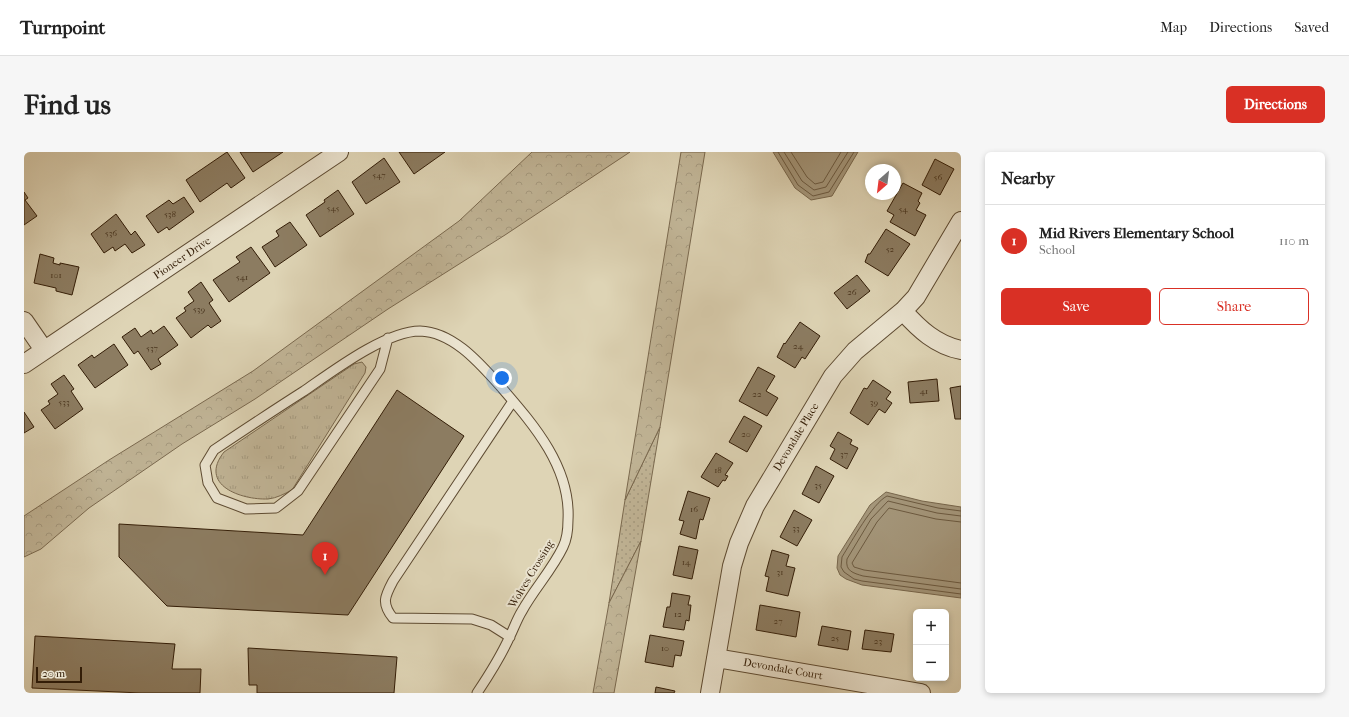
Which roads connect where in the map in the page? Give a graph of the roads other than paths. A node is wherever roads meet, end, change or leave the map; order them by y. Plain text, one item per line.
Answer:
1 (339, 152) edge
2 (961, 222) edge
3 (903, 311) junction
4 (24, 321) edge
5 (388, 338) junction
6 (44, 350) junction
7 (961, 350) edge
8 (24, 364) edge
9 (513, 401) junction
10 (510, 637) junction
11 (716, 658) junction
12 (477, 693) edge
13 (710, 693) edge
14 (921, 693) edge

1 - 6 street, Pioneer Drive
2 - 3 street, Devondale Place
3 - 7 street
3 - 11 street, Devondale Place
4 - 6 street
5 - 5 lane, Wolves Crossing
5 - 9 lane, Wolves Crossing
6 - 8 street, Pioneer Drive
9 - 10 lane, Wolves Crossing
9 - 10 lane
10 - 12 lane, Wolves Crossing
11 - 13 street, Devondale Place
11 - 14 street, Devondale Court

